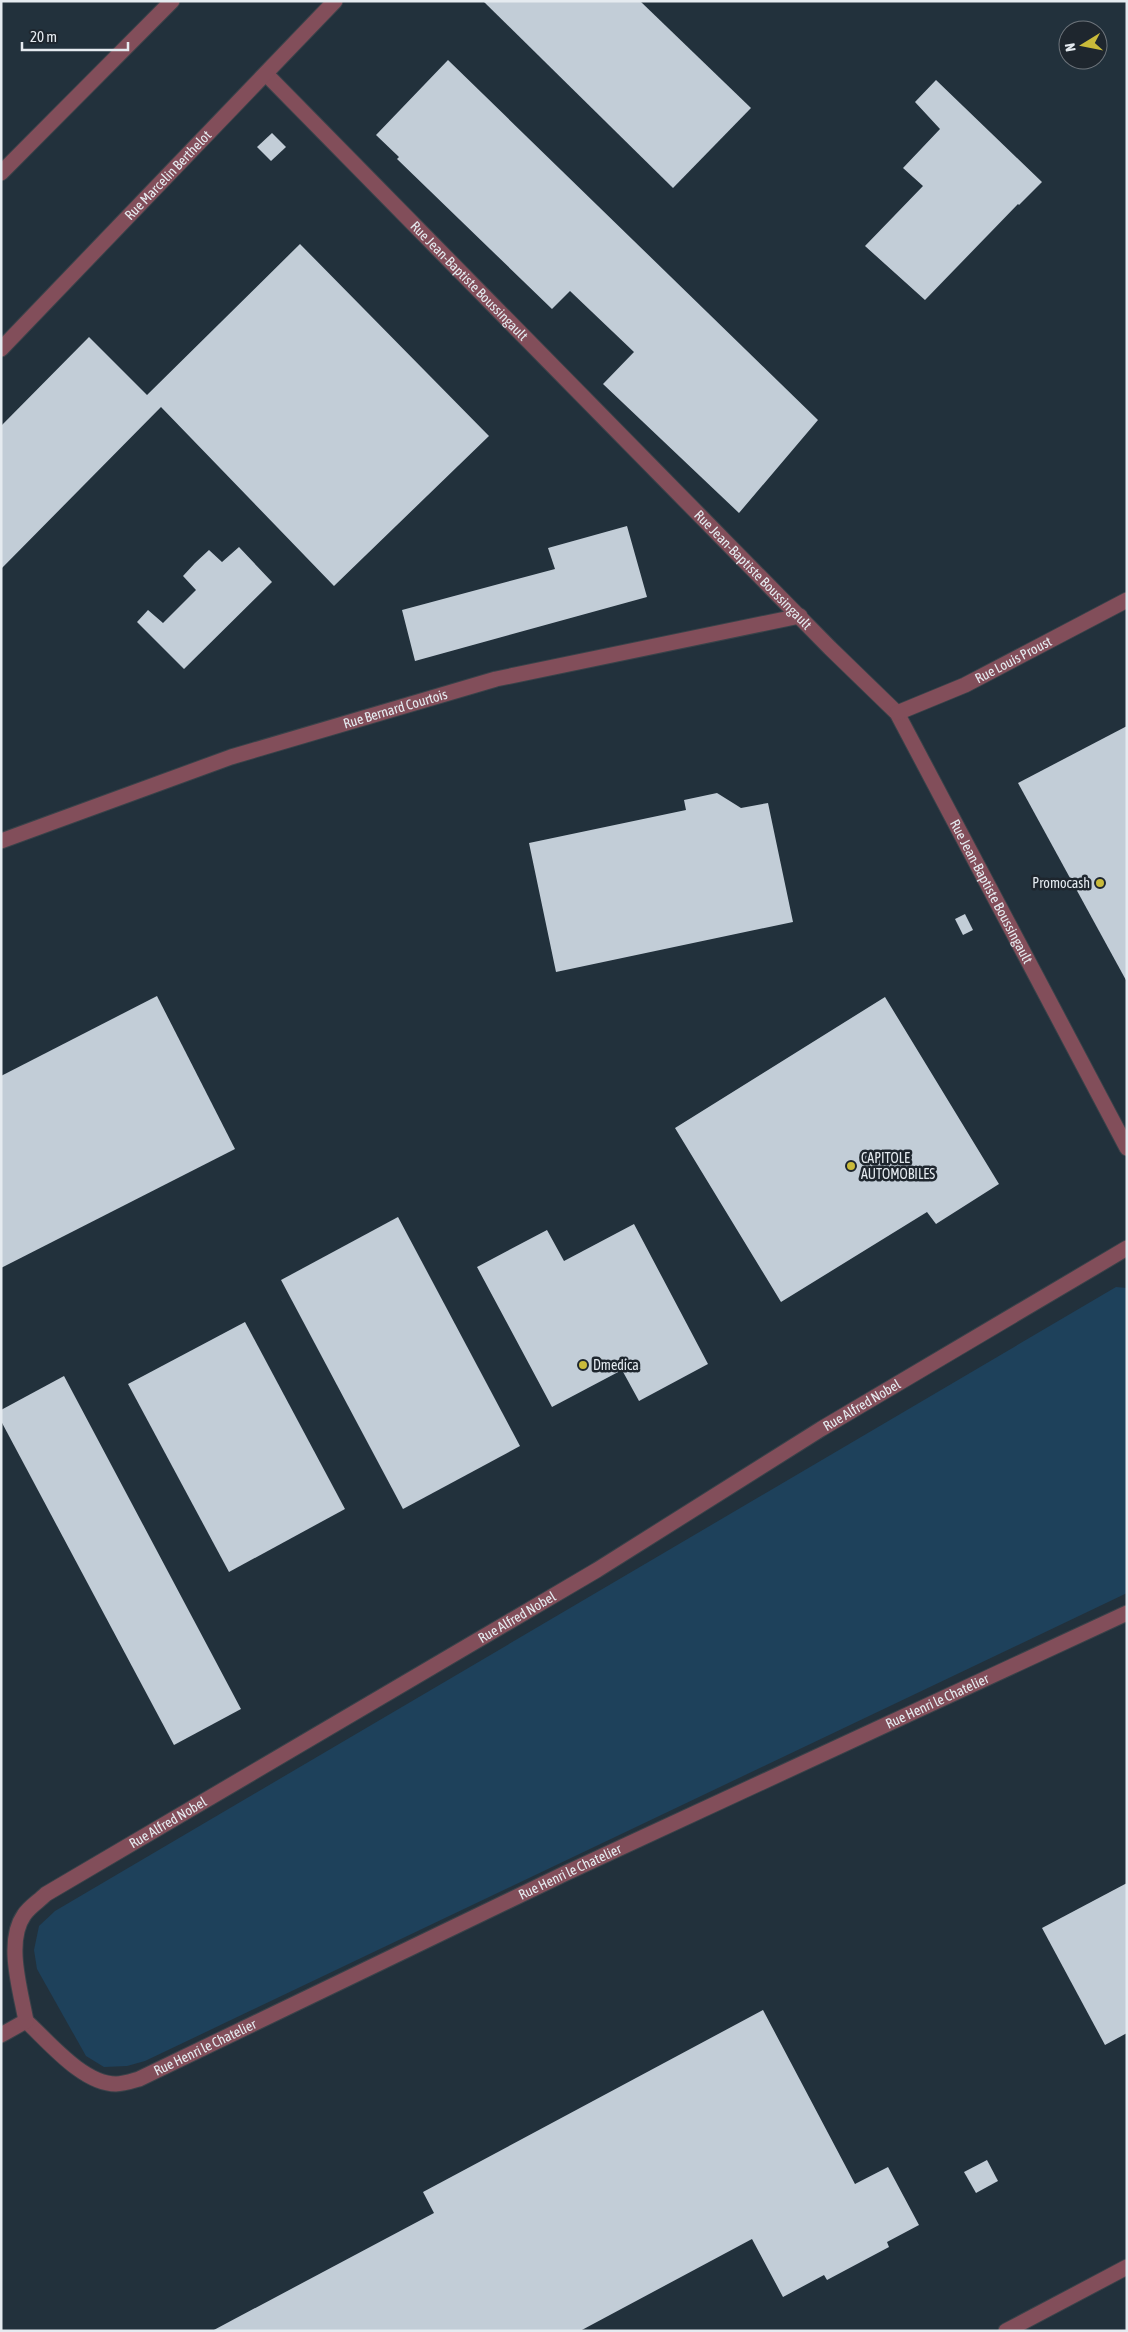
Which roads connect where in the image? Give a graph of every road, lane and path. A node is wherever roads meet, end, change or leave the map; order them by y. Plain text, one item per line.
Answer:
1 (172, 1) edge
2 (335, 1) edge
3 (266, 74) junction
4 (1, 174) edge
5 (1, 349) edge
6 (1127, 600) edge
7 (800, 616) junction
8 (897, 713) junction
9 (1, 840) edge
10 (1127, 1148) edge
11 (1127, 1248) edge
12 (1127, 1613) edge
13 (26, 2021) junction
14 (1, 2035) edge
15 (1127, 2266) edge
16 (1006, 2331) edge

1 - 4 street
2 - 3 street, Rue Marcelin Berthelot
3 - 5 street, Rue Marcelin Berthelot
3 - 7 street, Rue Jean-Baptiste Boussingault
6 - 8 street, Rue Louis Proust
7 - 8 street, Rue Jean-Baptiste Boussingault
7 - 9 street, Rue Bernard Courtois
8 - 10 street, Rue Jean-Baptiste Boussingault
11 - 13 street, Rue Alfred Nobel
12 - 13 street, Rue Henri le Chatelier
13 - 14 street
15 - 16 street

